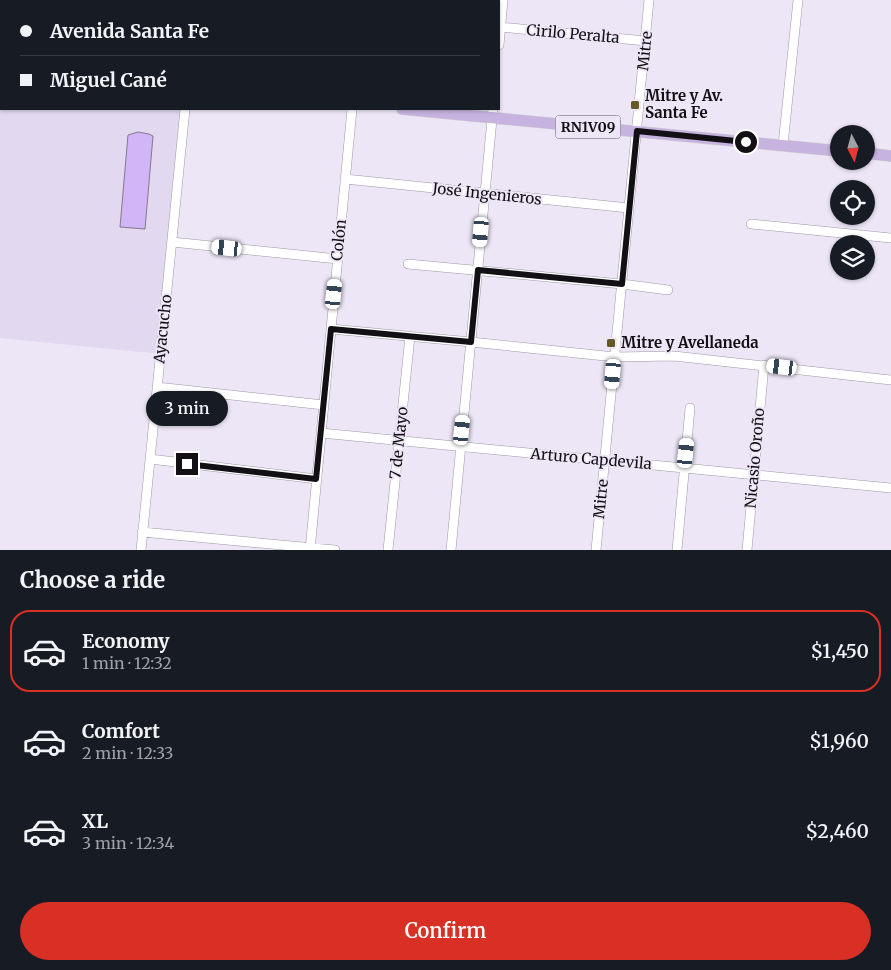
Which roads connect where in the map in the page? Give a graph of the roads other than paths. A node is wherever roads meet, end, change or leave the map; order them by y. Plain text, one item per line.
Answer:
1 (503, 0) edge
2 (650, 0) edge
3 (798, 0) edge
4 (500, 27) joint
5 (646, 41) junction
6 (185, 110) edge
7 (352, 110) edge
8 (424, 110) edge
9 (492, 113) edge
10 (637, 131) junction
11 (783, 145) junction
12 (830, 150) edge
13 (875, 154) edge
14 (891, 156) edge
15 (345, 179) junction
16 (485, 194) junction
17 (629, 208) junction
18 (751, 224) dead end
19 (891, 238) edge
20 (172, 242) junction
21 (338, 259) junction
22 (408, 264) dead end
23 (478, 270) junction
24 (622, 284) junction
25 (668, 290) dead end
26 (331, 329) junction
27 (410, 336) junction
28 (471, 342) junction
29 (615, 357) junction
30 (764, 365) junction
31 (891, 380) edge
32 (157, 386) junction
33 (324, 405) junction
34 (690, 408) dead end
35 (321, 433) junction
36 (399, 441) junction
37 (461, 447) junction
38 (150, 460) junction
39 (605, 461) junction
40 (684, 468) junction
41 (753, 475) junction
42 (316, 479) junction
43 (891, 488) edge
44 (142, 532) junction
45 (310, 549) edge
46 (141, 550) edge
47 (335, 550) edge
48 (388, 550) edge
49 (451, 550) edge
50 (596, 550) edge
51 (677, 550) edge
52 (747, 550) edge

1 - 4 street
2 - 5 street, Mitre
3 - 11 street
4 - 5 street, Cirilo Peralta
5 - 10 street, Mitre
6 - 20 street, Ayacucho
7 - 15 street, Colón
8 - 9 main road, RN1V09
9 - 10 main road, RN1V09
9 - 16 street
10 - 11 main road, RN1V09
10 - 17 street, Mitre
11 - 12 main road, RN1V09
13 - 14 main road
15 - 16 street, José Ingenieros
15 - 21 street, Colón
16 - 17 street, José Ingenieros
16 - 23 street
17 - 24 street, Mitre
18 - 19 street
20 - 21 street
20 - 32 street, Ayacucho
21 - 26 street, Colón
22 - 23 street
23 - 24 street
23 - 28 street
24 - 25 street
24 - 29 street, Mitre
26 - 27 street
26 - 33 street, Colón
27 - 28 street
27 - 36 street, 7 de Mayo
28 - 29 street
28 - 37 street
29 - 30 street
29 - 39 street, Mitre
30 - 31 street
30 - 41 street, Nicasio Oroño
32 - 33 street
32 - 38 street, Ayacucho
33 - 35 street, Colón
34 - 40 street
35 - 36 street, Arturo Capdevila
35 - 42 street, Colón
36 - 37 street, Arturo Capdevila
36 - 48 street, 7 de Mayo
37 - 39 street, Arturo Capdevila
37 - 49 street
38 - 42 street
38 - 44 street, Ayacucho
39 - 40 street, Arturo Capdevila
39 - 50 street, Mitre
40 - 41 street, Arturo Capdevila
40 - 51 street
41 - 43 street, Arturo Capdevila
41 - 52 street, Nicasio Oroño
42 - 45 street, Colón
44 - 45 street
44 - 46 street, Ayacucho
45 - 47 street

